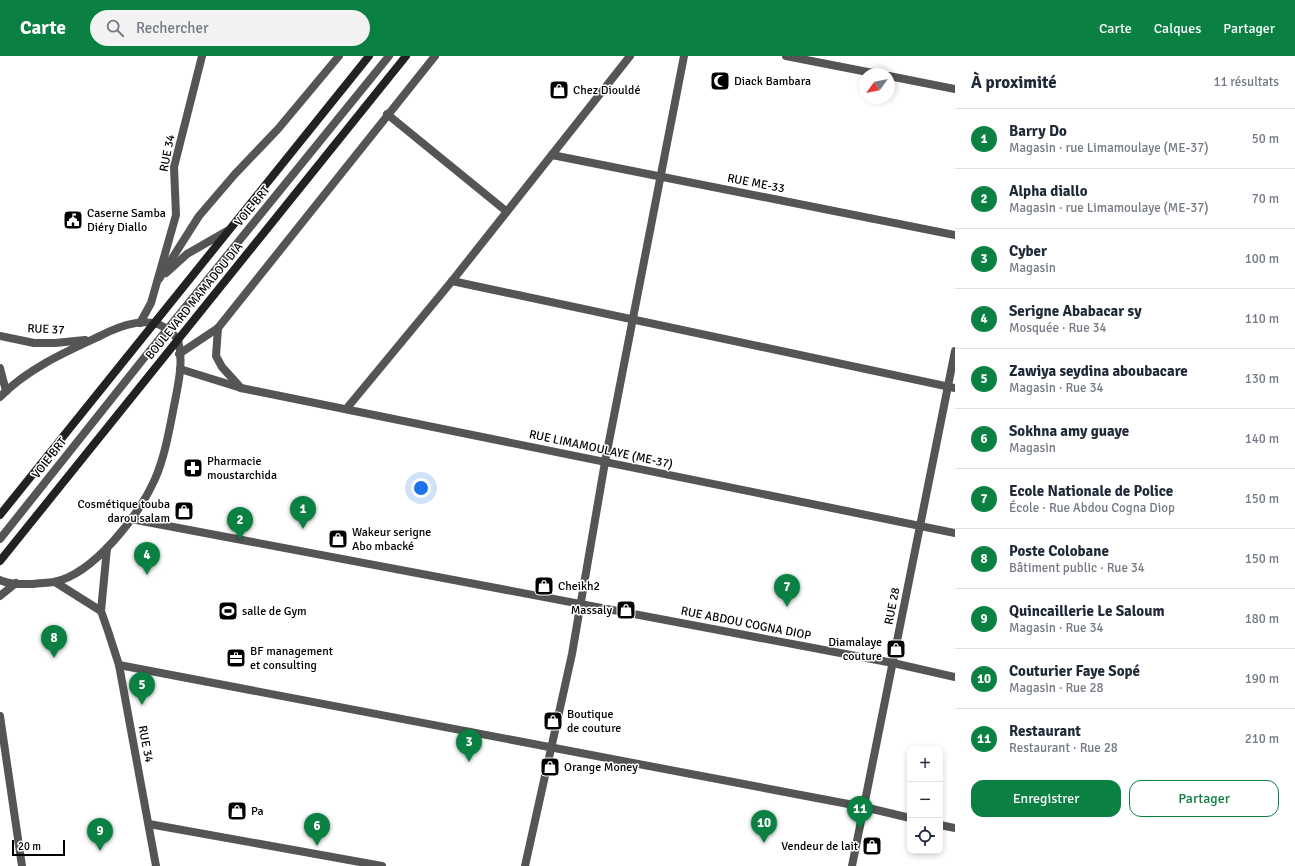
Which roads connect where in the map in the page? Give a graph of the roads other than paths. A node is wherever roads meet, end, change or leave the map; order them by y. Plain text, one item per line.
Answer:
1 (202, 56) edge
2 (339, 56) edge
3 (369, 56) edge
4 (389, 56) edge
5 (406, 56) edge
6 (435, 56) edge
7 (630, 56) edge
8 (684, 56) edge
9 (786, 56) edge
10 (859, 70) edge
11 (895, 77) edge
12 (955, 89) edge
13 (387, 114) junction
14 (552, 155) junction
15 (661, 176) junction
16 (506, 211) junction
17 (228, 231) junction
18 (955, 235) edge
19 (452, 281) junction
20 (157, 282) junction
21 (632, 319) junction
22 (140, 323) junction
23 (155, 323) junction
24 (218, 328) junction
25 (168, 329) junction
26 (0, 336) edge
27 (92, 340) junction
28 (178, 340) junction
29 (955, 351) edge
30 (179, 354) junction
31 (0, 368) edge
32 (180, 369) junction
33 (952, 387) edge
34 (241, 388) junction
35 (3, 394) edge
36 (348, 408) junction
37 (605, 462) junction
38 (0, 515) edge
39 (131, 519) junction
40 (920, 526) junction
41 (955, 533) edge
42 (0, 539) edge
43 (107, 548) junction
44 (0, 561) edge
45 (0, 580) edge
46 (55, 582) junction
47 (16, 584) junction
48 (0, 596) edge
49 (579, 605) junction
50 (100, 611) junction
51 (893, 663) junction
52 (119, 665) junction
53 (955, 677) edge
54 (0, 716) edge
55 (550, 747) junction
56 (864, 807) junction
57 (907, 817) edge
58 (149, 824) junction
59 (943, 826) edge
60 (955, 828) edge
61 (22, 866) edge
62 (156, 866) edge
63 (382, 866) edge
64 (525, 866) edge
65 (852, 866) edge

1 - 20 street, RUE 34
2 - 20 street
3 - 17 street, BOULEVARD MAMADOU DIA
4 - 25 street, VOIE BRT
5 - 28 street, BOULEVARD MAMADOU DIA
6 - 13 street
7 - 14 street
8 - 15 street
9 - 10 street
11 - 12 street
13 - 16 street
13 - 24 street
14 - 15 street, RUE ME-33
14 - 16 street
15 - 18 street, RUE ME-33
15 - 21 street
16 - 19 street
17 - 20 street
17 - 23 street, BOULEVARD MAMADOU DIA
19 - 21 street
19 - 36 street
20 - 22 street, RUE 34
21 - 33 street
21 - 37 street
22 - 23 street
22 - 27 street
23 - 25 street
23 - 38 street, BOULEVARD MAMADOU DIA
24 - 30 street
24 - 34 street
25 - 28 street
25 - 42 street, VOIE BRT
26 - 27 street, RUE 37
27 - 35 street
28 - 30 street
28 - 44 street, BOULEVARD MAMADOU DIA
29 - 33 street, RUE 28
30 - 32 street
31 - 35 street
32 - 34 street, RUE LIMAMOULAYE (ME-37)
32 - 39 street
33 - 40 street, RUE 28
34 - 36 street, RUE LIMAMOULAYE (ME-37)
36 - 37 street, RUE LIMAMOULAYE (ME-37)
37 - 40 street, RUE LIMAMOULAYE (ME-37)
37 - 49 street
39 - 43 street
39 - 49 street, RUE ABDOU COGNA DIOP
40 - 41 street, RUE LIMAMOULAYE (ME-37)
40 - 51 street, RUE 28
43 - 46 street
43 - 50 street
45 - 47 street
46 - 47 street
46 - 50 street
47 - 48 street
49 - 51 street, RUE ABDOU COGNA DIOP
49 - 55 street
50 - 52 street, RUE 34
51 - 53 street, RUE ABDOU COGNA DIOP
51 - 56 street, RUE 28
52 - 55 street
52 - 58 street, RUE 34
54 - 61 street
55 - 56 street
55 - 64 street
56 - 57 street
56 - 65 street, RUE 28
58 - 62 street, RUE 34
58 - 63 street
59 - 60 street

